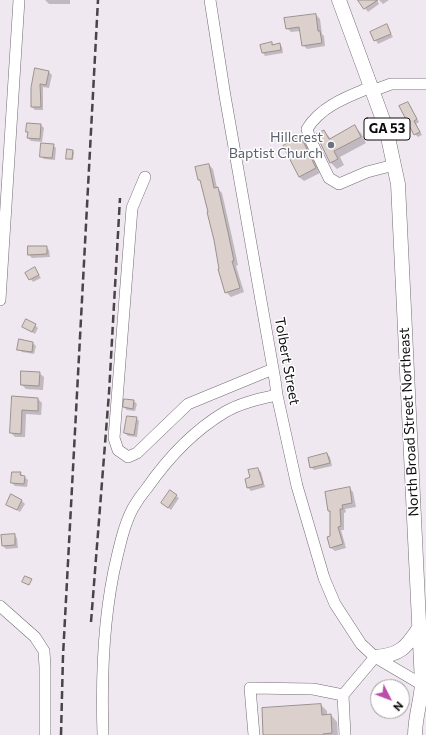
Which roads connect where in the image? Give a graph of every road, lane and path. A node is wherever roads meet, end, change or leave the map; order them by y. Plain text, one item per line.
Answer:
1 (19, 0) edge
2 (210, 0) edge
3 (339, 0) edge
4 (426, 84) edge
5 (371, 89) junction
6 (394, 165) junction
7 (145, 177) dead end
8 (0, 300) edge
9 (273, 368) junction
10 (276, 395) junction
11 (0, 606) edge
12 (419, 628) junction
13 (375, 657) junction
14 (343, 694) junction
15 (424, 694) edge
16 (45, 735) edge
17 (103, 735) edge
18 (254, 735) edge
19 (345, 735) edge
20 (415, 735) edge

1 - 8 street
2 - 9 street, Tolbert Street
3 - 5 main road, GA 53
4 - 5 street
5 - 6 main road, GA 53
5 - 6 street
6 - 12 main road, North Broad Street Northeast / GA 53
7 - 9 street
9 - 10 street, Tolbert Street
10 - 13 street, Tolbert Street
10 - 17 street
11 - 16 street
12 - 13 main road
12 - 15 main road, North Broad Street Northeast / GA 53
13 - 14 street
13 - 15 street, Tolbert Street
14 - 18 street
14 - 19 street
15 - 20 main road, GA 53

